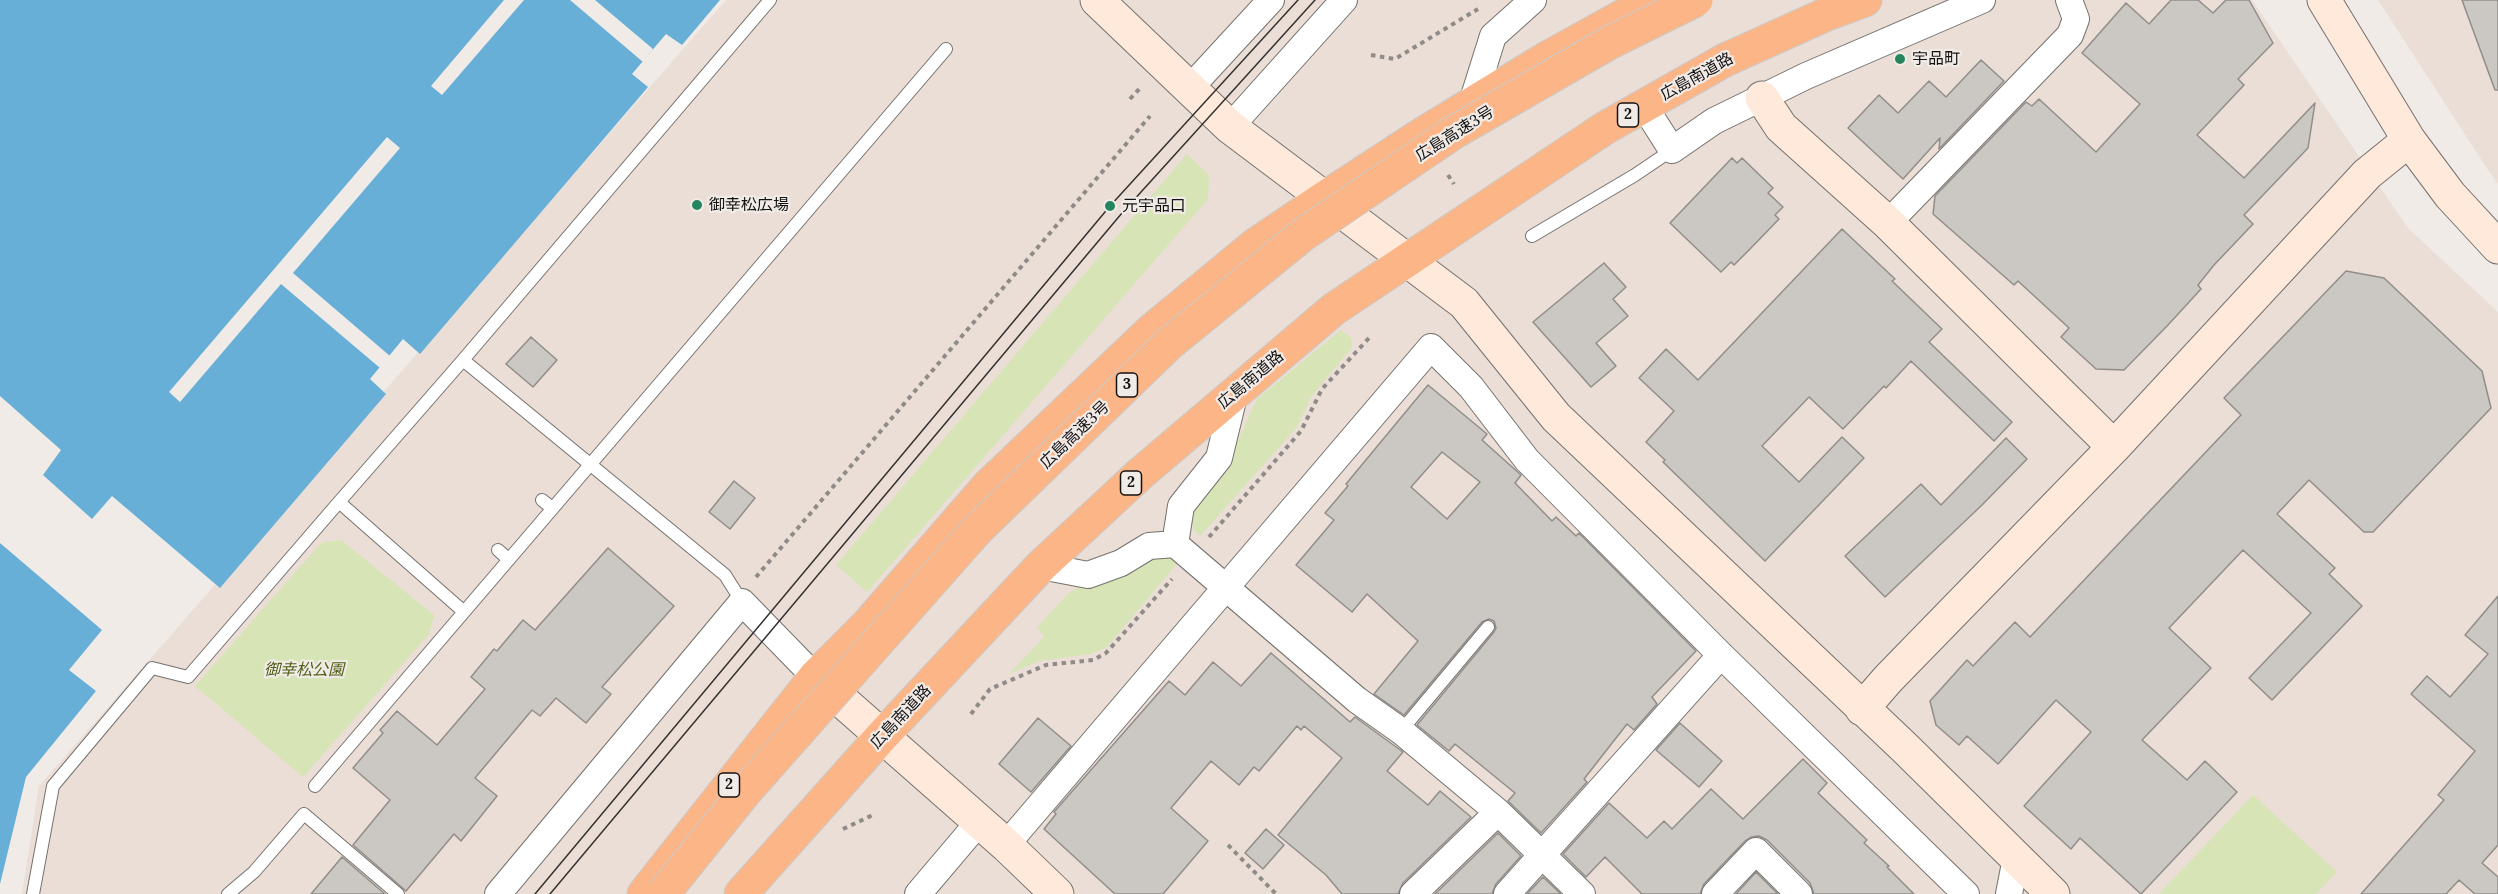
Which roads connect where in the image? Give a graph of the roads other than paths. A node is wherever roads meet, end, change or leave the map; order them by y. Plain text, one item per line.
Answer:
1 (770, 0) edge
2 (1097, 0) edge
3 (1271, 0) edge
4 (1344, 0) edge
5 (1533, 0) edge
6 (1652, 0) edge
7 (1696, 0) edge
8 (1864, 0) edge
9 (1982, 0) edge
10 (2069, 0) edge
11 (2324, 0) edge
12 (946, 49) dead end
13 (1189, 89) junction
14 (1762, 98) junction
15 (1471, 106) junction
16 (1644, 106) junction
17 (1230, 127) junction
18 (2409, 140) junction
19 (1672, 150) junction
20 (1323, 199) junction
21 (1888, 223) junction
22 (1532, 236) dead end
23 (2498, 248) edge
24 (1408, 261) junction
25 (463, 360) junction
26 (1235, 392) junction
27 (2114, 447) junction
28 (589, 465) junction
29 (542, 500) dead end
30 (339, 502) junction
31 (552, 508) junction
32 (1175, 544) junction
33 (498, 550) dead end
34 (508, 559) junction
35 (1041, 566) junction
36 (1225, 589) junction
37 (742, 602) junction
38 (464, 611) junction
39 (1488, 627) dead end
40 (1721, 655) junction
41 (815, 677) junction
42 (1862, 709) junction
43 (1401, 730) junction
44 (882, 736) junction
45 (315, 786) dead end
46 (1498, 812) junction
47 (979, 822) junction
48 (1006, 845) junction
49 (1541, 855) junction
50 (2016, 858) junction
51 (33, 894) edge
52 (228, 894) edge
53 (398, 894) edge
54 (498, 894) edge
55 (644, 894) edge
56 (663, 894) edge
57 (741, 894) edge
58 (918, 894) edge
59 (1057, 894) edge
60 (1413, 894) edge
61 (1507, 894) edge
62 (1582, 894) edge
63 (1715, 894) edge
64 (1799, 894) edge
65 (1966, 894) edge
66 (2009, 894) edge
67 (2053, 894) edge

1 - 25 lane
2 - 13 street
3 - 13 street
4 - 17 street
5 - 15 street
6 - 15 highway, 2
7 - 56 highway, 広島高速3号 / 3, bridge
8 - 16 highway, 広島南道路 / 2
9 - 14 street
10 - 21 street
11 - 18 street
12 - 28 lane
13 - 17 street
14 - 19 street
14 - 21 street
15 - 20 highway, 2
16 - 19 street
16 - 24 highway, 広島南道路 / 2
17 - 20 street
18 - 23 street
18 - 27 street
19 - 22 lane
20 - 24 street
20 - 41 highway, 2
21 - 27 street
24 - 26 highway, 広島南道路 / 2
24 - 42 street
25 - 28 lane
25 - 30 lane
26 - 32 street
26 - 35 highway, 広島南道路 / 2
27 - 42 street
28 - 31 lane
28 - 37 lane
29 - 31 lane
30 - 38 lane
30 - 51 lane
31 - 34 lane
32 - 35 street
32 - 36 street
33 - 34 lane
34 - 38 lane
35 - 44 highway, 広島南道路 / 2
36 - 40 street
36 - 43 street
36 - 48 street
37 - 41 street
37 - 54 street
38 - 45 lane
39 - 43 lane
40 - 49 street
40 - 65 street
41 - 44 street
41 - 55 highway, 2
42 - 50 street
43 - 46 street
44 - 47 street
44 - 57 highway, 広島南道路 / 2
46 - 49 street
46 - 60 street
47 - 48 street
47 - 58 street
48 - 59 street
49 - 61 street
49 - 62 street
50 - 66 street
50 - 67 street
52 - 53 lane
63 - 64 street

